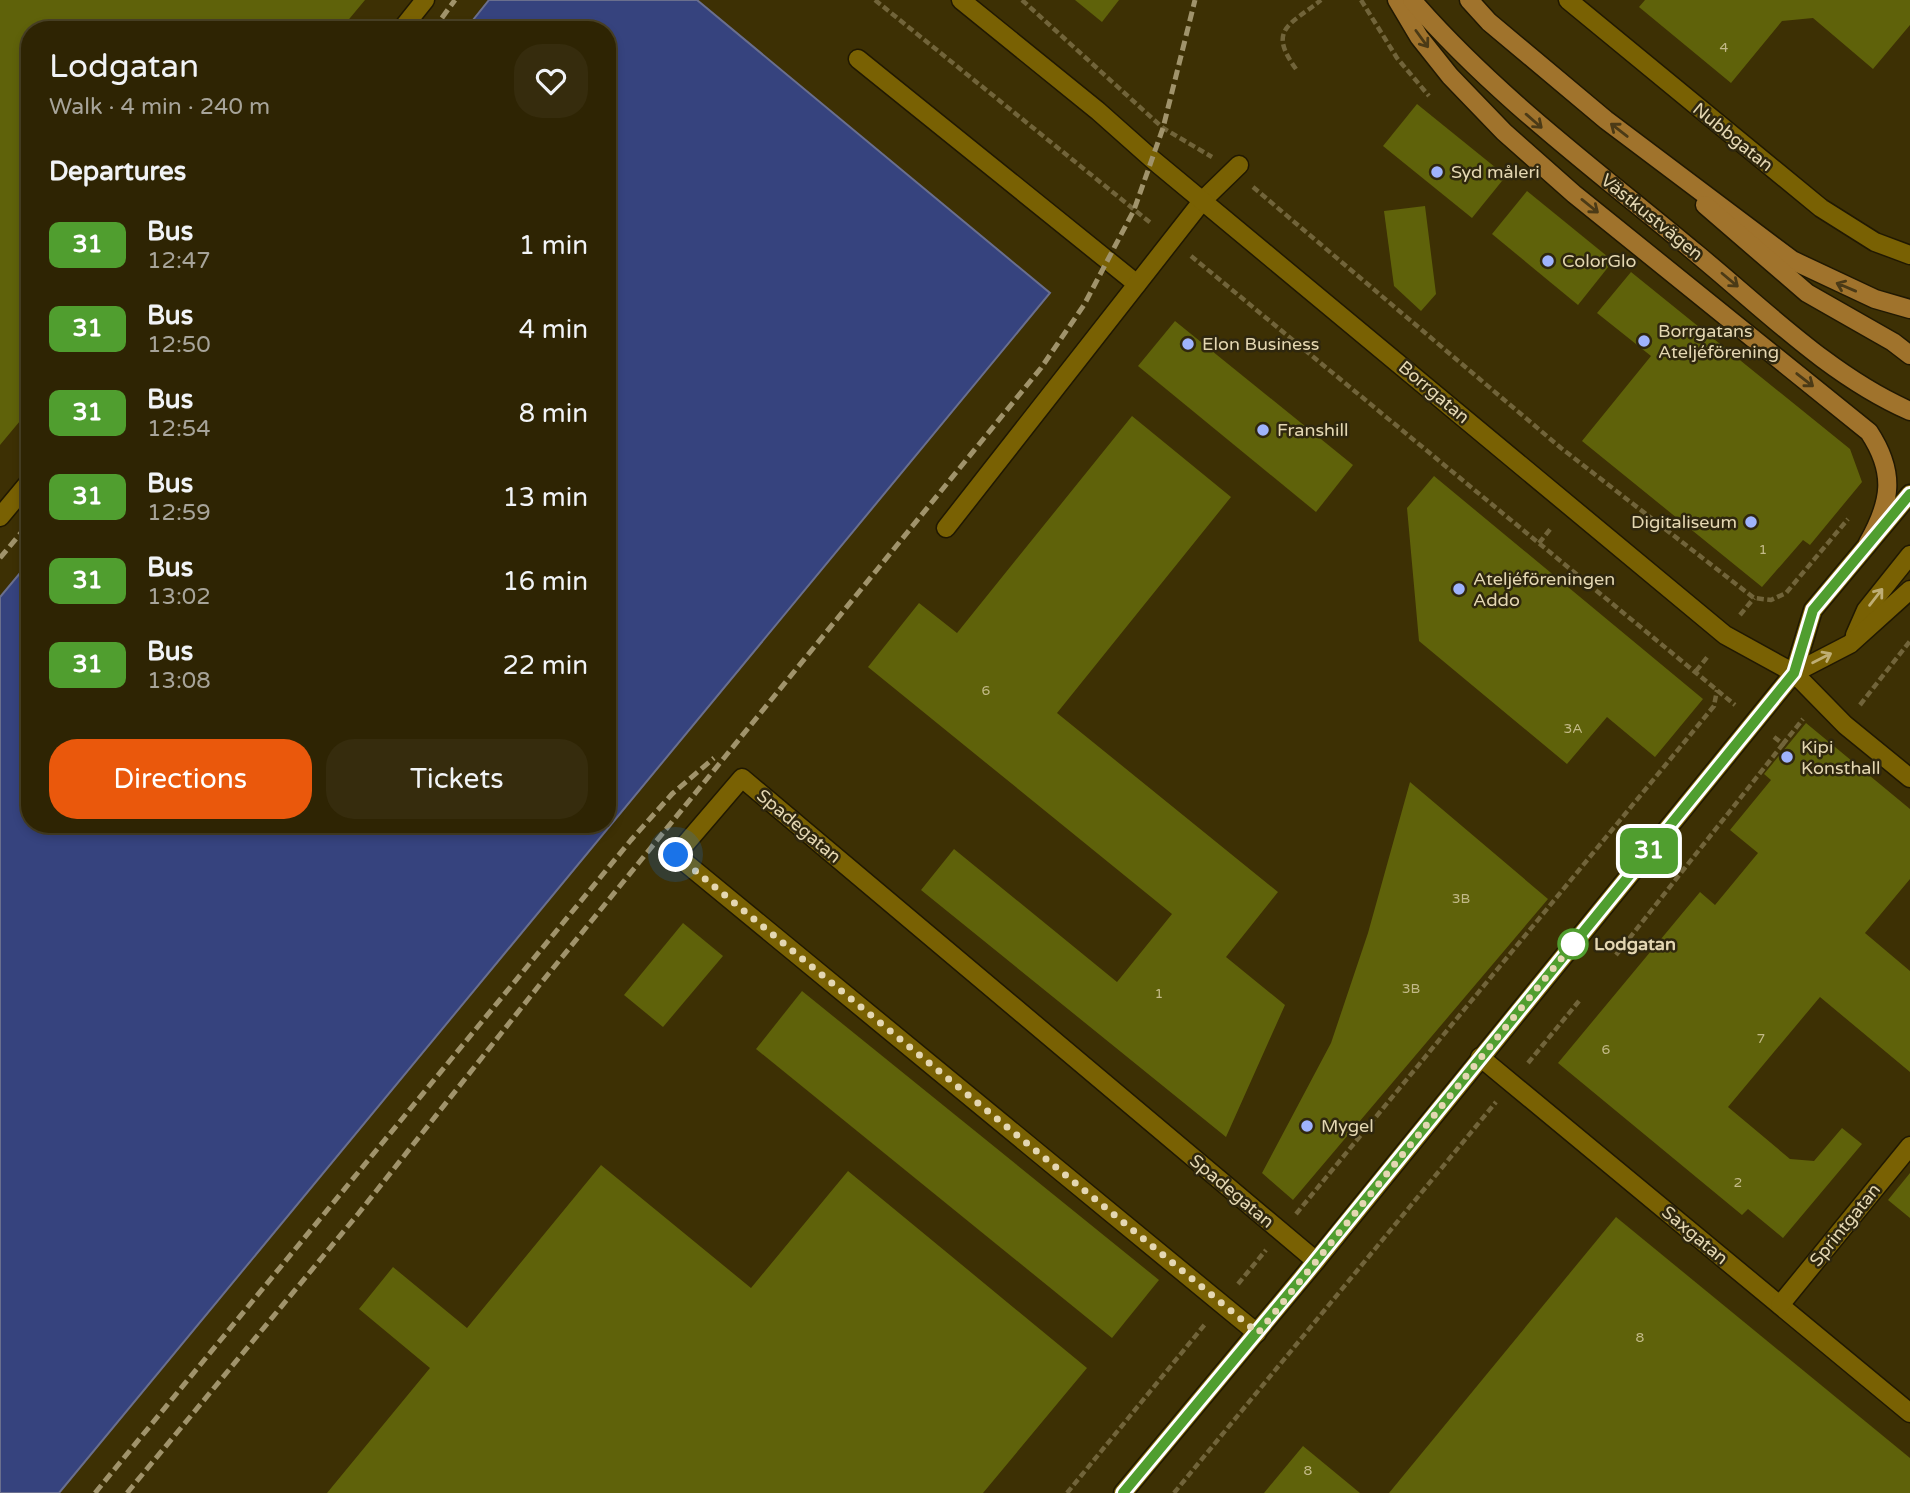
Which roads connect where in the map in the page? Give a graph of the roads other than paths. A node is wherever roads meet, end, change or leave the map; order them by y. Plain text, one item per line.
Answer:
1 (425, 0) edge
2 (961, 0) edge
3 (1397, 0) edge
4 (1412, 0) edge
5 (1468, 0) edge
6 (1568, 0) edge
7 (408, 21) edge
8 (858, 59) dead end
9 (1664, 166) junction
10 (1236, 168) road end
11 (1203, 200) junction
12 (1910, 255) edge
13 (1137, 284) junction
14 (1910, 309) edge
15 (1910, 355) edge
16 (1910, 411) edge
17 (21, 492) edge
18 (1910, 494) edge
19 (0, 517) edge
20 (946, 528) dead end
21 (1868, 543) junction
22 (1910, 555) edge
23 (1910, 590) edge
24 (1850, 644) junction
25 (1794, 673) junction
26 (1910, 778) edge
27 (1480, 1057) junction
28 (1910, 1146) edge
29 (1316, 1261) junction
30 (1780, 1305) junction
31 (1258, 1333) junction
32 (1910, 1413) edge
33 (1123, 1493) edge

1 - 7 street
2 - 11 street, Borrgatan
3 -> 21 main road
4 -> 16 main road, Västkustvägen
9 -> 5 main road
6 - 12 street, Nubbgatan
8 - 13 street
14 -> 9 main road
9 - 15 main road
10 - 11 street
11 - 13 street
11 - 25 street, Borrgatan
13 - 20 street
17 - 19 street
18 - 21 street
21 - 25 street
24 -> 22 street
23 - 24 street
25 -> 24 street
25 - 26 street, Borrgatan
25 - 27 street
27 - 29 street
27 - 30 street, Saxgatan
28 - 30 street, Sprintgatan
29 - 31 street
29 - 31 street, Spadegatan
30 - 32 street, Saxgatan
31 - 33 street

